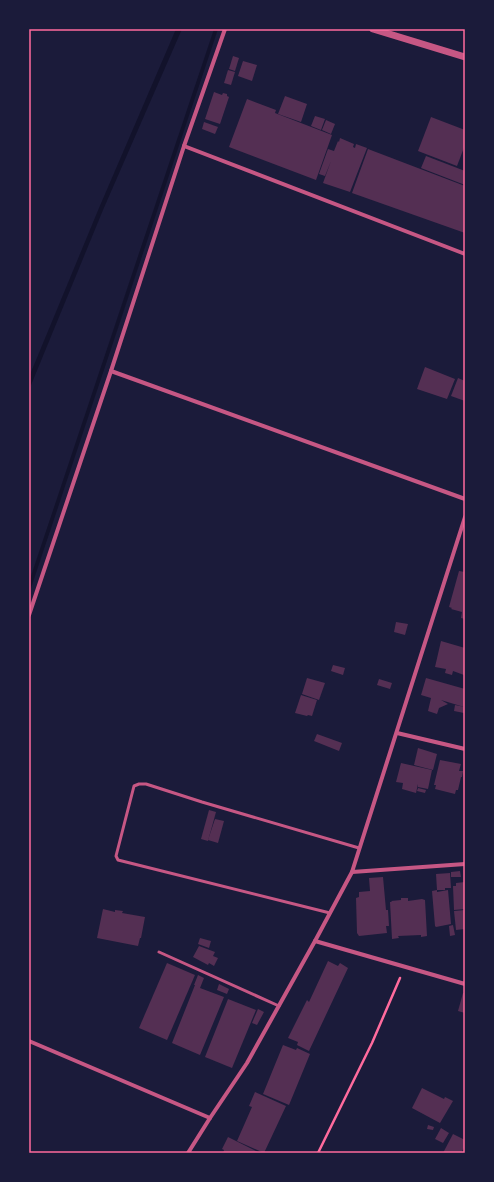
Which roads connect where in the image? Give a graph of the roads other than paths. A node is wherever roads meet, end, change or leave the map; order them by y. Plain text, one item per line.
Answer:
1 (225, 29) edge
2 (374, 29) edge
3 (465, 57) edge
4 (184, 146) junction
5 (465, 254) edge
6 (111, 371) junction
7 (465, 499) edge
8 (465, 517) edge
9 (29, 615) edge
10 (397, 733) junction
11 (465, 749) edge
12 (359, 848) junction
13 (465, 864) edge
14 (352, 872) junction
15 (330, 913) junction
16 (316, 941) junction
17 (159, 952) dead end
18 (465, 984) edge
19 (279, 1006) junction
20 (29, 1041) edge
21 (210, 1118) junction
22 (188, 1153) edge

1 - 4 street
2 - 3 street
4 - 5 street
4 - 6 street
6 - 7 street
6 - 9 street
8 - 10 street
10 - 11 street
10 - 12 street
12 - 14 street
12 - 15 lane
13 - 14 street
14 - 15 street
15 - 16 street
16 - 18 street
16 - 19 street
17 - 19 lane
19 - 21 street
20 - 21 street
21 - 22 street

